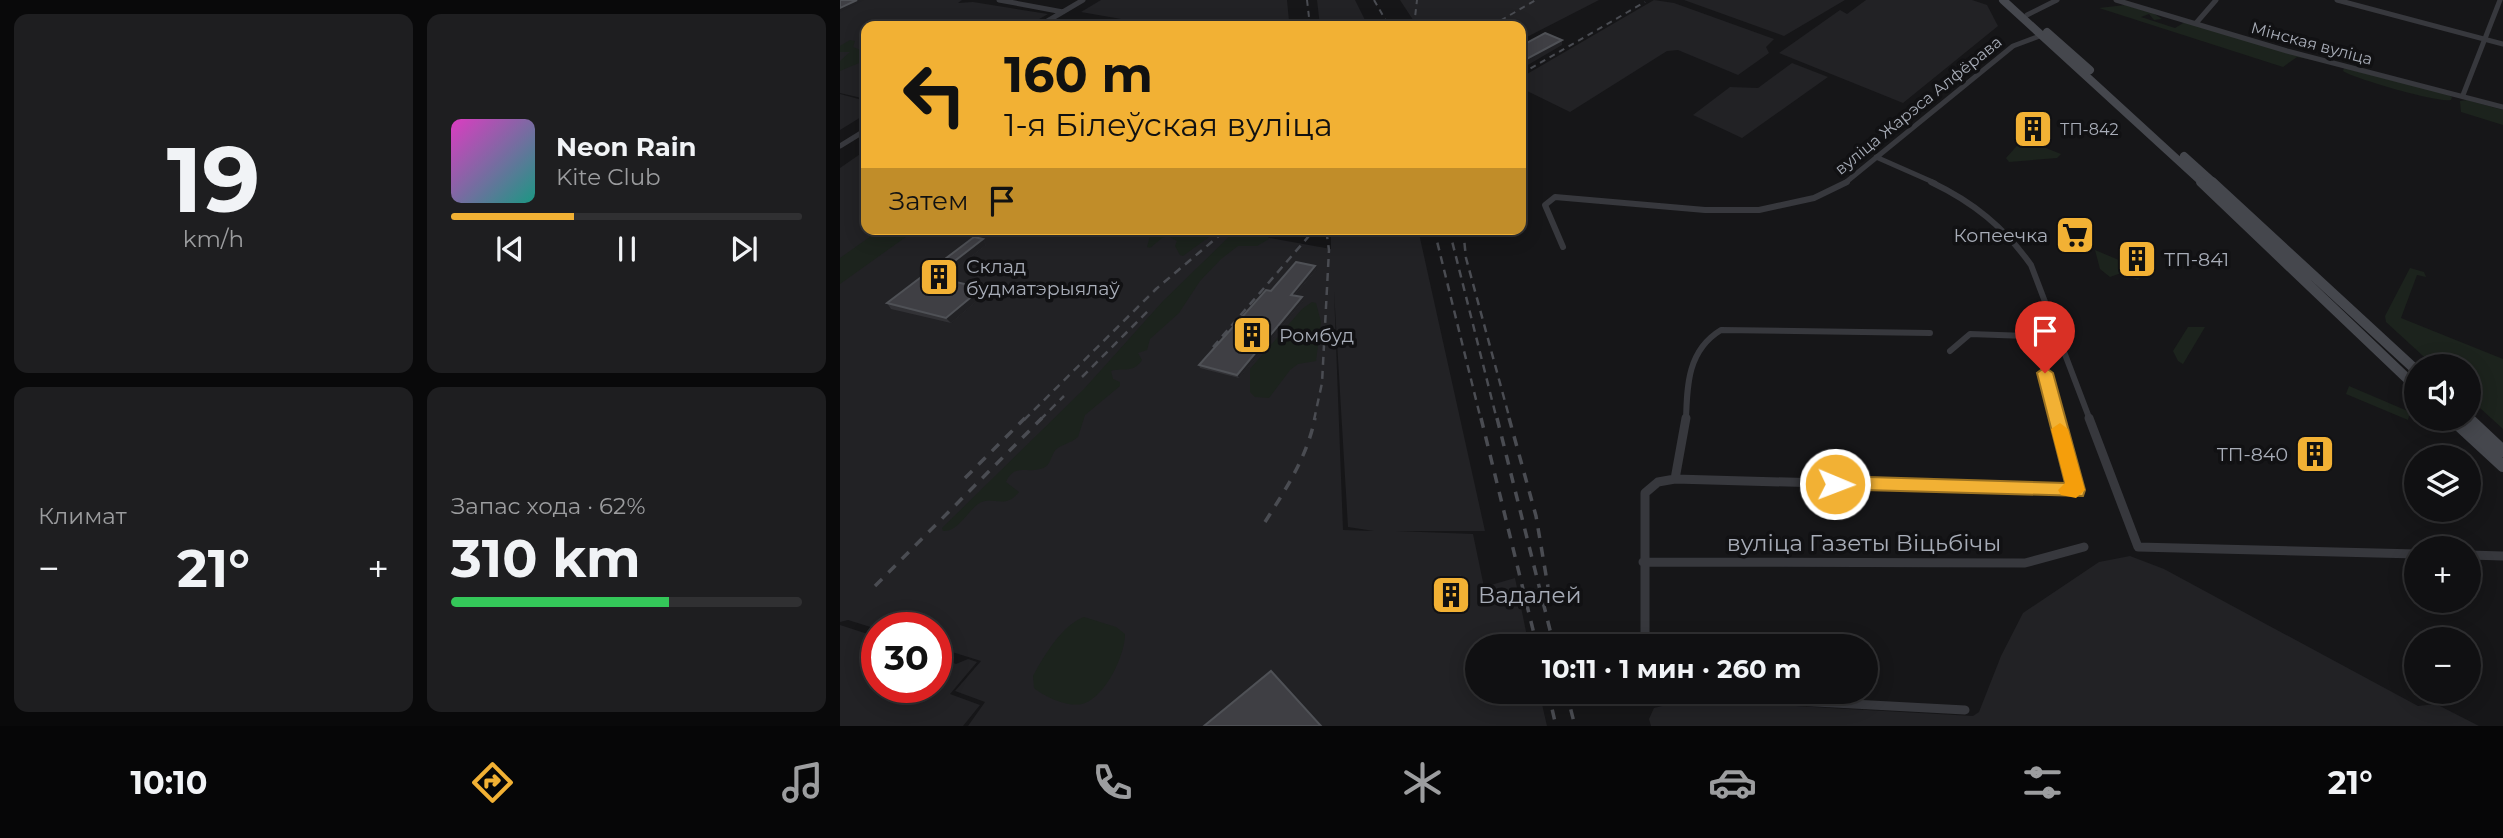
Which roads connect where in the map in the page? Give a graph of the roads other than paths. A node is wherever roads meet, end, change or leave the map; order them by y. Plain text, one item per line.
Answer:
1 (999, 0) edge
2 (1083, 0) edge
3 (2003, 0) edge
4 (2010, 0) edge
5 (2057, 0) edge
6 (2116, 0) edge
7 (2216, 0) edge
8 (2337, 0) edge
9 (2500, 0) edge
10 (1063, 12) junction
11 (2024, 16) junction
12 (1048, 21) edge
13 (2197, 22) junction
14 (2044, 34) junction
15 (2484, 39) junction
16 (2503, 44) edge
17 (2463, 95) junction
18 (2503, 107) edge
19 (861, 133) edge
20 (840, 146) edge
21 (1877, 157) junction
22 (1563, 247) dead end
23 (2360, 316) junction
24 (2347, 319) junction
25 (1930, 333) dead end
26 (2039, 336) junction
27 (2058, 337) junction
28 (1950, 351) dead end
29 (2404, 358) edge
30 (2404, 375) edge
31 (2481, 430) edge
32 (2465, 431) edge
33 (2503, 451) edge
34 (2503, 466) edge
35 (1675, 479) junction
36 (2084, 547) dead end
37 (2404, 554) edge
38 (2481, 555) edge
39 (2503, 556) edge
40 (1643, 562) junction
41 (1645, 634) edge
42 (1853, 704) edge
43 (1965, 710) dead end

1 - 10 street
2 - 10 street
3 - 11 main road
4 - 11 main road
5 - 11 street
6 - 13 street, Мінская вуліца
7 - 13 street
8 - 15 street
9 - 15 street
10 - 12 street
11 - 14 main road
13 - 17 street, Мінская вуліца
14 - 21 street, вуліца Жарэса Алфёрава
14 - 23 main road
14 - 24 main road
15 - 16 street
15 - 17 street
17 - 18 street, Мінская вуліца
19 - 20 street
21 - 22 street, вуліца Жарэса Алфёрава
21 - 27 street
23 - 24 main road
23 - 29 main road
24 - 30 main road
25 - 35 street
26 - 27 street
26 - 28 street
26 - 35 street
27 - 37 street
31 - 33 main road
32 - 34 main road
35 - 40 street
36 - 40 street, вуліца Газеты Віцьбічы
38 - 39 street
40 - 41 street
42 - 43 street

